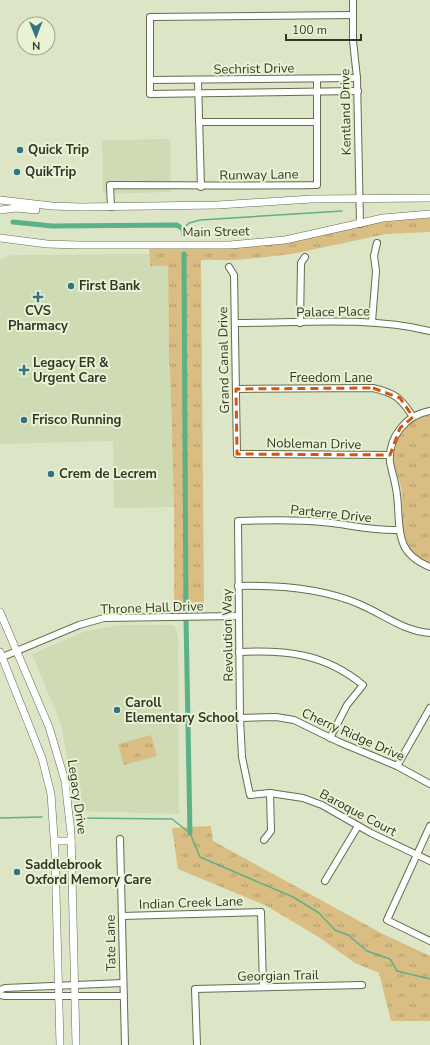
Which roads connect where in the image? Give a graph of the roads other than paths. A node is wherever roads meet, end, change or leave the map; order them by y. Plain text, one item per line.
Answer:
1 (353, 0) edge
2 (353, 16) junction
3 (358, 78) junction
4 (150, 80) junction
5 (317, 80) junction
6 (198, 81) junction
7 (358, 91) junction
8 (317, 92) junction
9 (198, 93) junction
10 (199, 122) junction
11 (317, 122) junction
12 (201, 187) junction
13 (430, 198) edge
14 (359, 199) junction
15 (0, 200) edge
16 (111, 206) junction
17 (81, 207) junction
18 (0, 210) edge
19 (430, 214) edge
20 (360, 224) junction
21 (0, 238) edge
22 (377, 244) dead end
23 (304, 257) dead end
24 (229, 267) dead end
25 (372, 322) junction
26 (235, 323) junction
27 (300, 323) junction
28 (430, 331) edge
29 (236, 389) junction
30 (430, 412) edge
31 (413, 417) junction
32 (237, 454) joint
33 (390, 456) junction
34 (238, 521) joint
35 (398, 530) junction
36 (430, 567) edge
37 (238, 586) junction
38 (0, 612) edge
39 (238, 616) junction
40 (430, 634) edge
41 (16, 652) junction
42 (239, 652) junction
43 (1, 656) edge
44 (430, 708) edge
45 (240, 718) junction
46 (330, 738) junction
47 (397, 766) junction
48 (430, 784) edge
49 (270, 793) junction
50 (250, 795) joint
51 (358, 826) junction
52 (430, 826) edge
53 (120, 840) dead end
54 (264, 840) dead end
55 (55, 841) junction
56 (71, 841) junction
57 (416, 855) junction
58 (430, 861) edge
59 (325, 881) dead end
60 (122, 916) junction
61 (430, 941) edge
62 (107, 983) junction
63 (124, 983) junction
64 (75, 984) junction
65 (362, 985) dead end
66 (58, 986) junction
67 (263, 987) junction
68 (0, 990) edge
69 (0, 995) edge
70 (58, 996) junction
71 (107, 996) junction
72 (124, 996) junction
73 (75, 997) junction
74 (60, 1045) edge
75 (76, 1045) edge
76 (125, 1045) edge
77 (196, 1045) edge

1 - 2 street, Kentland Drive
2 - 3 street, Kentland Drive
2 - 4 street
3 - 5 street, Sechrist Drive
3 - 7 street, Kentland Drive
4 - 6 street, Sechrist Drive
4 - 9 street, Sechrist Drive
5 - 6 street, Sechrist Drive
5 - 8 street
6 - 9 street
7 - 8 street, Sechrist Drive
7 - 14 street, Kentland Drive
8 - 9 street, Sechrist Drive
8 - 11 street
9 - 10 street
10 - 11 street
10 - 12 street
11 - 12 street, Runway Lane
12 - 16 street, Runway Lane
13 - 14 main road, Main Street
14 - 16 main road, Main Street
14 - 20 street, Kentland Drive
15 - 17 main road, Main Street
16 - 17 main road, Main Street
17 - 18 main road
19 - 20 main road, Main Street
20 - 21 main road, Main Street
22 - 25 street
23 - 27 street
24 - 26 street, Grand Canal Drive
25 - 27 street, Palace Place
25 - 28 street, Palace Place
26 - 27 street, Palace Place
26 - 29 street, Grand Canal Drive
29 - 31 street, Freedom Lane
29 - 32 street, Grand Canal Drive
30 - 31 street
31 - 33 street
32 - 33 street, Nobleman Drive
33 - 35 street
34 - 35 street, Parterre Drive
34 - 37 street, Revolution Way
35 - 36 street
37 - 39 street, Revolution Way
37 - 40 street
38 - 41 main road, Legacy Drive
39 - 41 street, Throne Hall Drive
39 - 42 street, Revolution Way
41 - 43 street, Throne Hall Drive
41 - 56 main road, Legacy Drive
42 - 45 street, Revolution Way
42 - 46 street
43 - 55 main road, Legacy Drive
44 - 47 street
45 - 46 street, Cherry Ridge Drive
45 - 50 street, Revolution Way
46 - 47 street, Cherry Ridge Drive
47 - 48 street, Cherry Ridge Drive
49 - 50 street, Baroque Court
49 - 51 street, Baroque Court
49 - 54 street
51 - 57 street, Baroque Court
51 - 59 street
52 - 57 street
53 - 60 street, Tate Lane
55 - 56 main road
55 - 66 main road, Legacy Drive
56 - 64 main road, Legacy Drive
57 - 58 street, Baroque Court
57 - 61 street
60 - 63 street, Tate Lane
60 - 67 street, Indian Creek Lane
62 - 63 street
62 - 64 street
62 - 71 street
63 - 72 street, Tate Lane
64 - 66 street
64 - 73 main road, Legacy Drive
65 - 67 street, Georgian Trail
66 - 68 street
66 - 70 main road, Legacy Drive
67 - 77 street, Georgian Trail
69 - 70 street
70 - 73 street
70 - 74 main road, Legacy Drive
71 - 72 street
71 - 73 street
72 - 76 street, Tate Lane
73 - 75 main road, Legacy Drive

